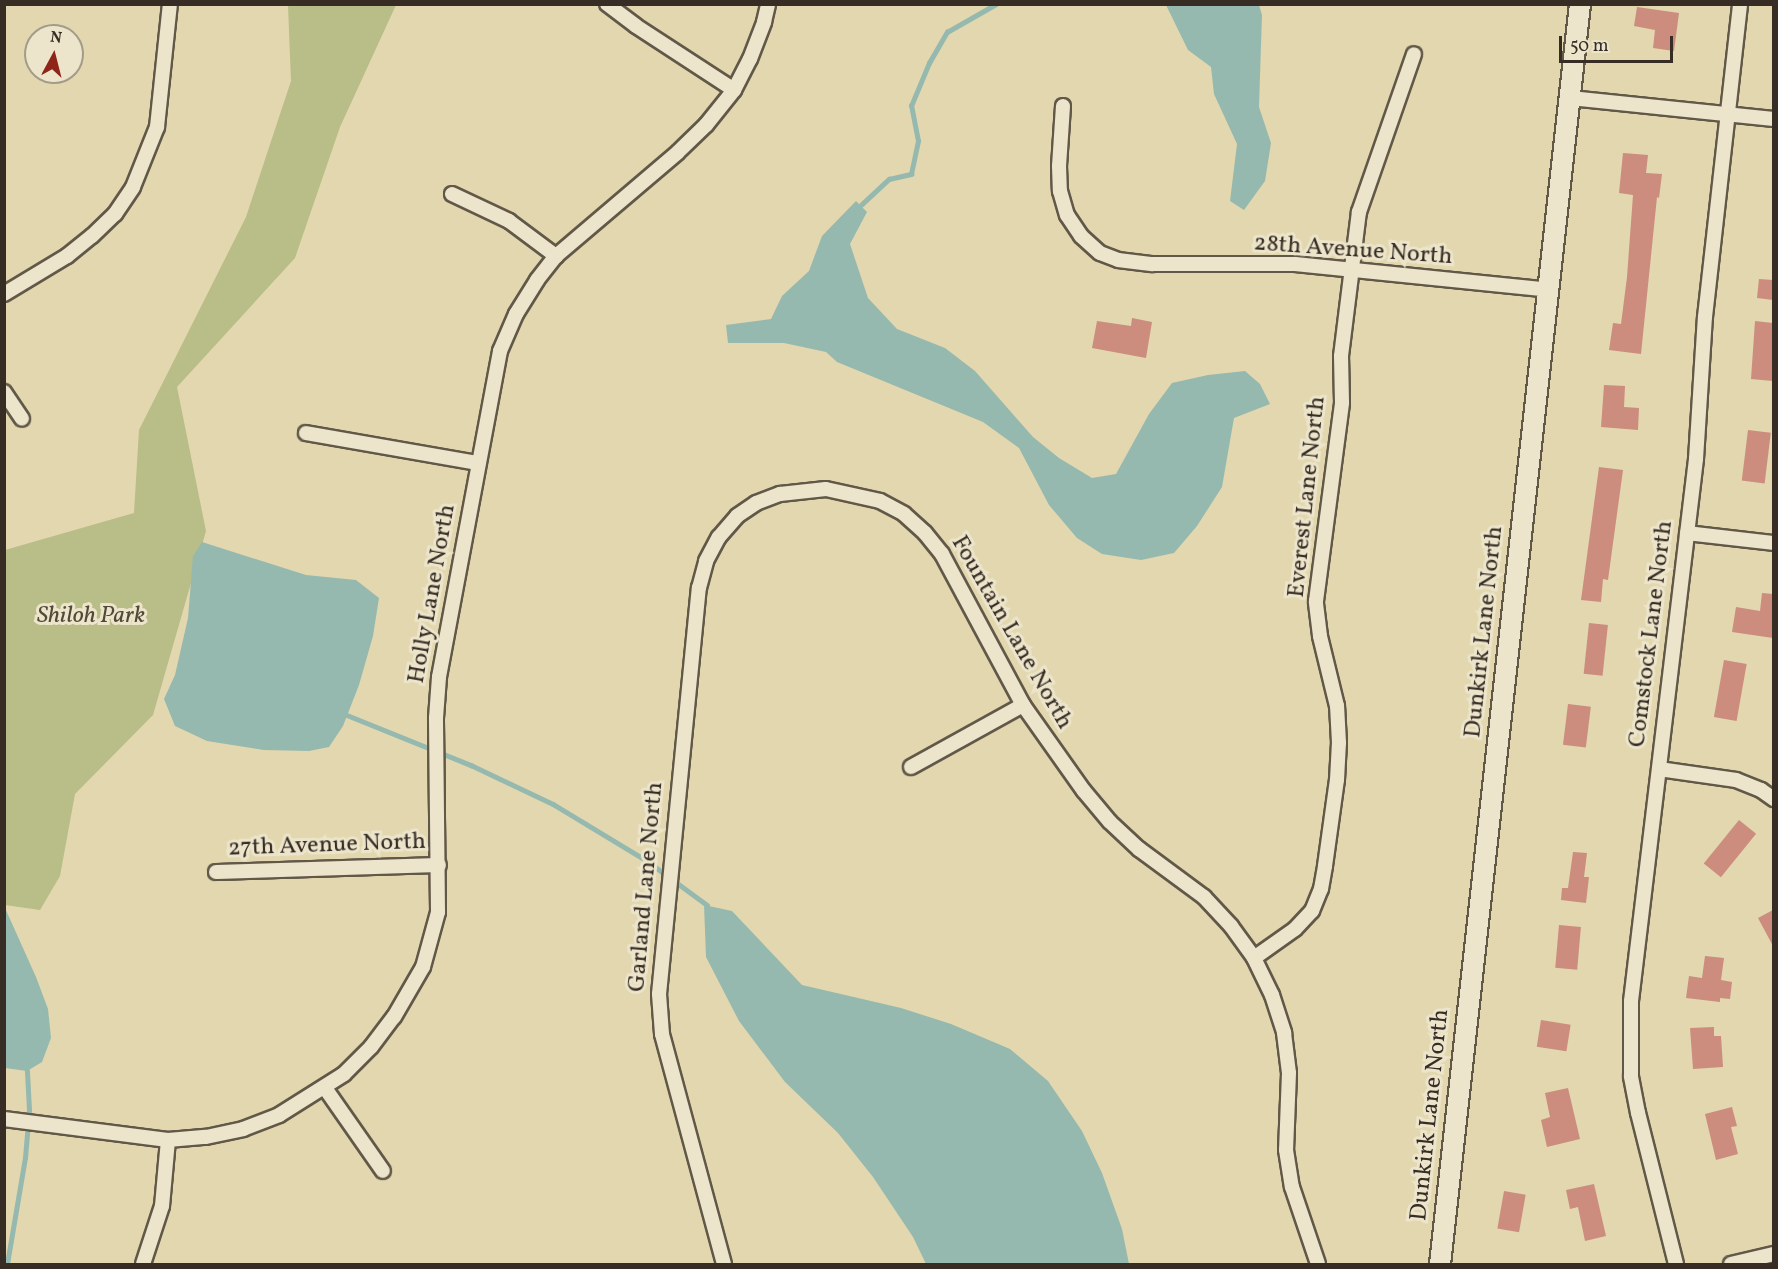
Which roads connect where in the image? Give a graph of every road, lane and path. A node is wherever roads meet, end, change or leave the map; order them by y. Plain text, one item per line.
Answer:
1 (170, 4) edge
2 (608, 4) edge
3 (768, 4) edge
4 (1580, 4) edge
5 (1740, 4) edge
6 (1414, 54) dead end
7 (734, 90) junction
8 (1570, 98) junction
9 (1063, 106) dead end
10 (1727, 115) junction
11 (1773, 119) edge
12 (452, 194) dead end
13 (556, 256) junction
14 (1350, 270) junction
15 (1549, 290) junction
16 (4, 294) edge
17 (4, 392) edge
18 (21, 418) dead end
19 (306, 433) dead end
20 (478, 463) junction
21 (737, 516) joint
22 (1687, 533) junction
23 (1773, 543) edge
24 (1023, 705) junction
25 (912, 767) dead end
26 (1659, 769) junction
27 (1773, 799) edge
28 (439, 865) junction
29 (216, 872) dead end
30 (1254, 958) junction
31 (325, 1088) junction
32 (4, 1119) edge
33 (168, 1140) junction
34 (383, 1171) dead end
35 (1773, 1254) edge
36 (143, 1264) edge
37 (724, 1264) edge
38 (1318, 1264) edge
39 (1440, 1264) edge
40 (1676, 1264) edge
41 (1731, 1264) edge

1 - 16 street
2 - 7 street
3 - 7 street, Holly Lane North
4 - 8 street, Dunkirk Lane North
5 - 10 street, Comstock Lane North
6 - 14 street, Everest Lane North
7 - 13 street, Holly Lane North
8 - 10 street
8 - 15 street, Dunkirk Lane North
9 - 14 street, 28th Avenue North
10 - 11 street
10 - 22 street, Comstock Lane North
12 - 13 street
13 - 20 street, Holly Lane North
14 - 15 street, 28th Avenue North
14 - 30 street, Everest Lane North
15 - 39 street, Dunkirk Lane North
17 - 18 street
19 - 20 street
20 - 28 street, Holly Lane North
21 - 24 street, Fountain Lane North
21 - 37 street, Garland Lane North
22 - 23 street
22 - 26 street, Comstock Lane North
24 - 25 street
24 - 30 street, Fountain Lane North
26 - 27 street
26 - 40 street, Comstock Lane North
28 - 29 street, 27th Avenue North
28 - 31 street, Holly Lane North
30 - 38 street, Fountain Lane North
31 - 33 street, Holly Lane North
31 - 34 street
32 - 33 street, Holly Lane North
33 - 36 street
35 - 41 street

